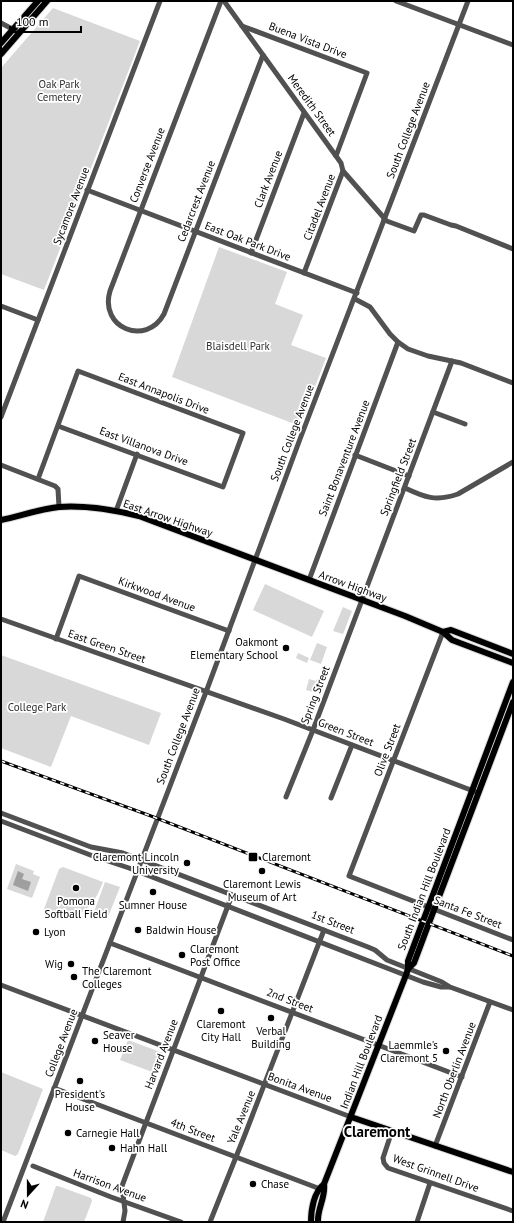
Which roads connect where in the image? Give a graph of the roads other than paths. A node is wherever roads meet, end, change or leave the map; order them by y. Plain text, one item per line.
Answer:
1 (38, 1) edge
2 (47, 1) edge
3 (160, 1) edge
4 (221, 1) edge
5 (224, 1) edge
6 (396, 1) edge
7 (468, 1) edge
8 (1, 23) edge
9 (242, 25) junction
10 (459, 25) junction
11 (13, 29) junction
12 (19, 33) junction
13 (1, 43) edge
14 (513, 45) edge
15 (1, 54) edge
16 (262, 55) junction
17 (304, 113) junction
18 (336, 156) junction
19 (344, 170) junction
20 (87, 190) junction
21 (140, 210) junction
22 (385, 220) junction
23 (195, 232) junction
24 (513, 249) edge
25 (251, 253) junction
26 (304, 273) junction
27 (356, 296) junction
28 (1, 306) edge
29 (38, 320) junction
30 (128, 329) joint
31 (398, 342) junction
32 (452, 361) junction
33 (513, 383) edge
34 (3, 404) edge
35 (433, 412) junction
36 (1, 417) edge
37 (465, 424) dead end
38 (58, 426) junction
39 (137, 454) junction
40 (355, 454) junction
41 (513, 462) edge
42 (1, 465) edge
43 (409, 476) junction
44 (38, 479) junction
45 (223, 487) joint
46 (405, 488) junction
47 (59, 507) junction
48 (116, 511) junction
49 (1, 520) edge
50 (255, 560) junction
51 (309, 580) junction
52 (362, 600) junction
53 (1, 620) edge
54 (229, 631) junction
55 (443, 632) junction
56 (56, 639) junction
57 (513, 654) edge
58 (513, 663) edge
59 (513, 682) edge
60 (206, 692) junction
61 (513, 702) edge
62 (313, 730) junction
63 (352, 745) junction
64 (394, 761) junction
65 (472, 790) junction
66 (479, 793) junction
67 (286, 797) dead end
68 (331, 798) dead end
69 (1, 813) edge
70 (1, 821) edge
71 (141, 860) junction
72 (137, 872) junction
73 (349, 876) joint
74 (232, 895) junction
75 (228, 907) junction
76 (428, 907) junction
77 (435, 910) junction
78 (324, 930) junction
79 (513, 940) edge
80 (319, 941) junction
81 (110, 943) junction
82 (407, 972) junction
83 (201, 977) junction
84 (1, 985) edge
85 (490, 1002) junction
86 (513, 1010) edge
87 (292, 1012) junction
88 (82, 1016) junction
89 (378, 1045) junction
90 (174, 1051) junction
91 (462, 1077) junction
92 (264, 1085) junction
93 (54, 1088) junction
94 (351, 1117) junction
95 (145, 1123) junction
96 (392, 1131) junction
97 (435, 1146) junction
98 (236, 1157) junction
99 (33, 1166) dead end
100 (513, 1172) edge
101 (430, 1183) junction
102 (323, 1188) junction
103 (124, 1201) junction
104 (513, 1211) edge
105 (4, 1222) edge
106 (123, 1222) edge
107 (181, 1222) edge
108 (210, 1222) edge
109 (311, 1222) edge
110 (318, 1222) edge
111 (416, 1222) edge

1 - 11 main road
2 - 12 main road
3 - 20 street, Sycamore Avenue
4 - 21 street, Converse Avenue
5 - 9 street, Meredith Street
6 - 10 street
7 - 10 street, South College Avenue
8 - 11 street
9 - 16 street, Meredith Street
9 - 18 street, Buena Vista Drive
10 - 14 street
10 - 22 street, South College Avenue
11 - 12 street
11 - 13 main road
12 - 15 main road
16 - 17 street, Meredith Street
16 - 23 street, Cedarcrest Avenue
17 - 18 street, Meredith Street
17 - 25 street, Clark Avenue
18 - 19 street, Meredith Street
19 - 22 street, Meredith Street
19 - 26 street, Citadel Avenue
20 - 21 street, East Oak Park Drive
20 - 29 street, Sycamore Avenue
21 - 23 street, East Oak Park Drive
21 - 30 street, Converse Avenue
22 - 24 street
22 - 27 street, South College Avenue
23 - 25 street, East Oak Park Drive
23 - 30 street, Cedarcrest Avenue
25 - 26 street, East Oak Park Drive
26 - 27 street, East Oak Park Drive
27 - 31 street, East Oak Park Drive
27 - 50 street, South College Avenue
28 - 29 street
29 - 34 street, Sycamore Avenue
31 - 32 street
31 - 40 street, Saint Bonaventure Avenue
32 - 33 street
32 - 35 street, Springfield Street
34 - 36 street, Sycamore Avenue
35 - 37 street
35 - 43 street, Springfield Street
38 - 39 street, East Villanova Drive
38 - 44 street
38 - 45 street, East Annapolis Drive
39 - 45 street, East Villanova Drive
39 - 48 street
40 - 43 street
40 - 51 street, Saint Bonaventure Avenue
41 - 46 street
42 - 44 street
43 - 46 street, Springfield Street
44 - 47 street
46 - 52 street, Springfield Street
47 - 48 main road, East Arrow Highway
47 - 49 main road, East Arrow Highway
48 - 50 main road, East Arrow Highway
50 - 51 main road, Arrow Highway
50 - 54 street, South College Avenue
51 - 52 main road, Arrow Highway
52 - 55 main road, Arrow Highway
52 - 62 street, Spring Street
53 - 56 street, East Green Street
54 - 56 street, Kirkwood Avenue
54 - 60 street, South College Avenue
55 - 57 main road, Arrow Highway
55 - 58 main road, Arrow Highway
55 - 64 street, Olive Street
56 - 60 street, East Green Street
59 - 65 main road, South Indian Hill Boulevard
60 - 62 street, Green Street
60 - 71 street, South College Avenue
61 - 66 main road, South Indian Hill Boulevard
62 - 63 street, Green Street
62 - 67 street, Spring Street
63 - 64 street, Green Street
63 - 68 street
64 - 65 street, Green Street
64 - 73 street, Olive Street
65 - 66 street, Green Street
65 - 76 main road, South Indian Hill Boulevard
66 - 77 main road, South Indian Hill Boulevard
69 - 71 street, 1st Street
70 - 72 street, 1st Street
71 - 72 street, South College Avenue
71 - 74 street, 1st Street
72 - 75 street, 1st Street
72 - 81 street, College Avenue
73 - 76 street, Santa Fe Street
74 - 75 street, Harvard Avenue
74 - 78 street, 1st Street
75 - 80 street, 1st Street
75 - 83 street, Harvard Avenue
76 - 77 street, Santa Fe Street
76 - 82 main road, South Indian Hill Boulevard
77 - 79 street, Santa Fe Street
77 - 82 main road, South Indian Hill Boulevard
78 - 80 street, Yale Avenue
78 - 82 street, 1st Street
80 - 82 street, 1st Street
80 - 87 street, Yale Avenue
81 - 83 street, 2nd Street
81 - 88 street, College Avenue
82 - 85 street, 1st Street
82 - 89 main road, Indian Hill Boulevard
83 - 87 street, 2nd Street
83 - 90 street, Harvard Avenue
84 - 88 street, Bonita Avenue
85 - 86 street, 1st Street
85 - 91 street, North Oberlin Avenue
87 - 89 street, 2nd Street
87 - 92 street, Yale Avenue
88 - 90 street, Bonita Avenue
88 - 93 street, College Avenue
89 - 91 street, 2nd Street
89 - 94 main road, Indian Hill Boulevard
90 - 92 street, Bonita Avenue
90 - 95 street, Harvard Avenue
91 - 97 street, North Oberlin Avenue
92 - 94 street, Bonita Avenue
92 - 98 street, Yale Avenue
93 - 95 street, 4th Street
93 - 105 street, College Avenue
94 - 96 main road, Bonita Avenue
94 - 102 main road, Indian Hill Boulevard
95 - 98 street, 4th Street
95 - 103 street, Harvard Avenue
96 - 97 main road, Bonita Avenue
96 - 101 street, West Grinnell Drive
97 - 100 main road, Bonita Avenue
98 - 102 street, 4th Street
98 - 108 street, Yale Avenue
99 - 103 street, Harrison Avenue
101 - 104 street, West Grinnell Drive
101 - 111 street
102 - 109 main road, Indian Hill Boulevard
102 - 110 main road, Indian Hill Boulevard
103 - 106 street, Harvard Avenue
103 - 107 street, Harrison Avenue
109 - 110 main road

